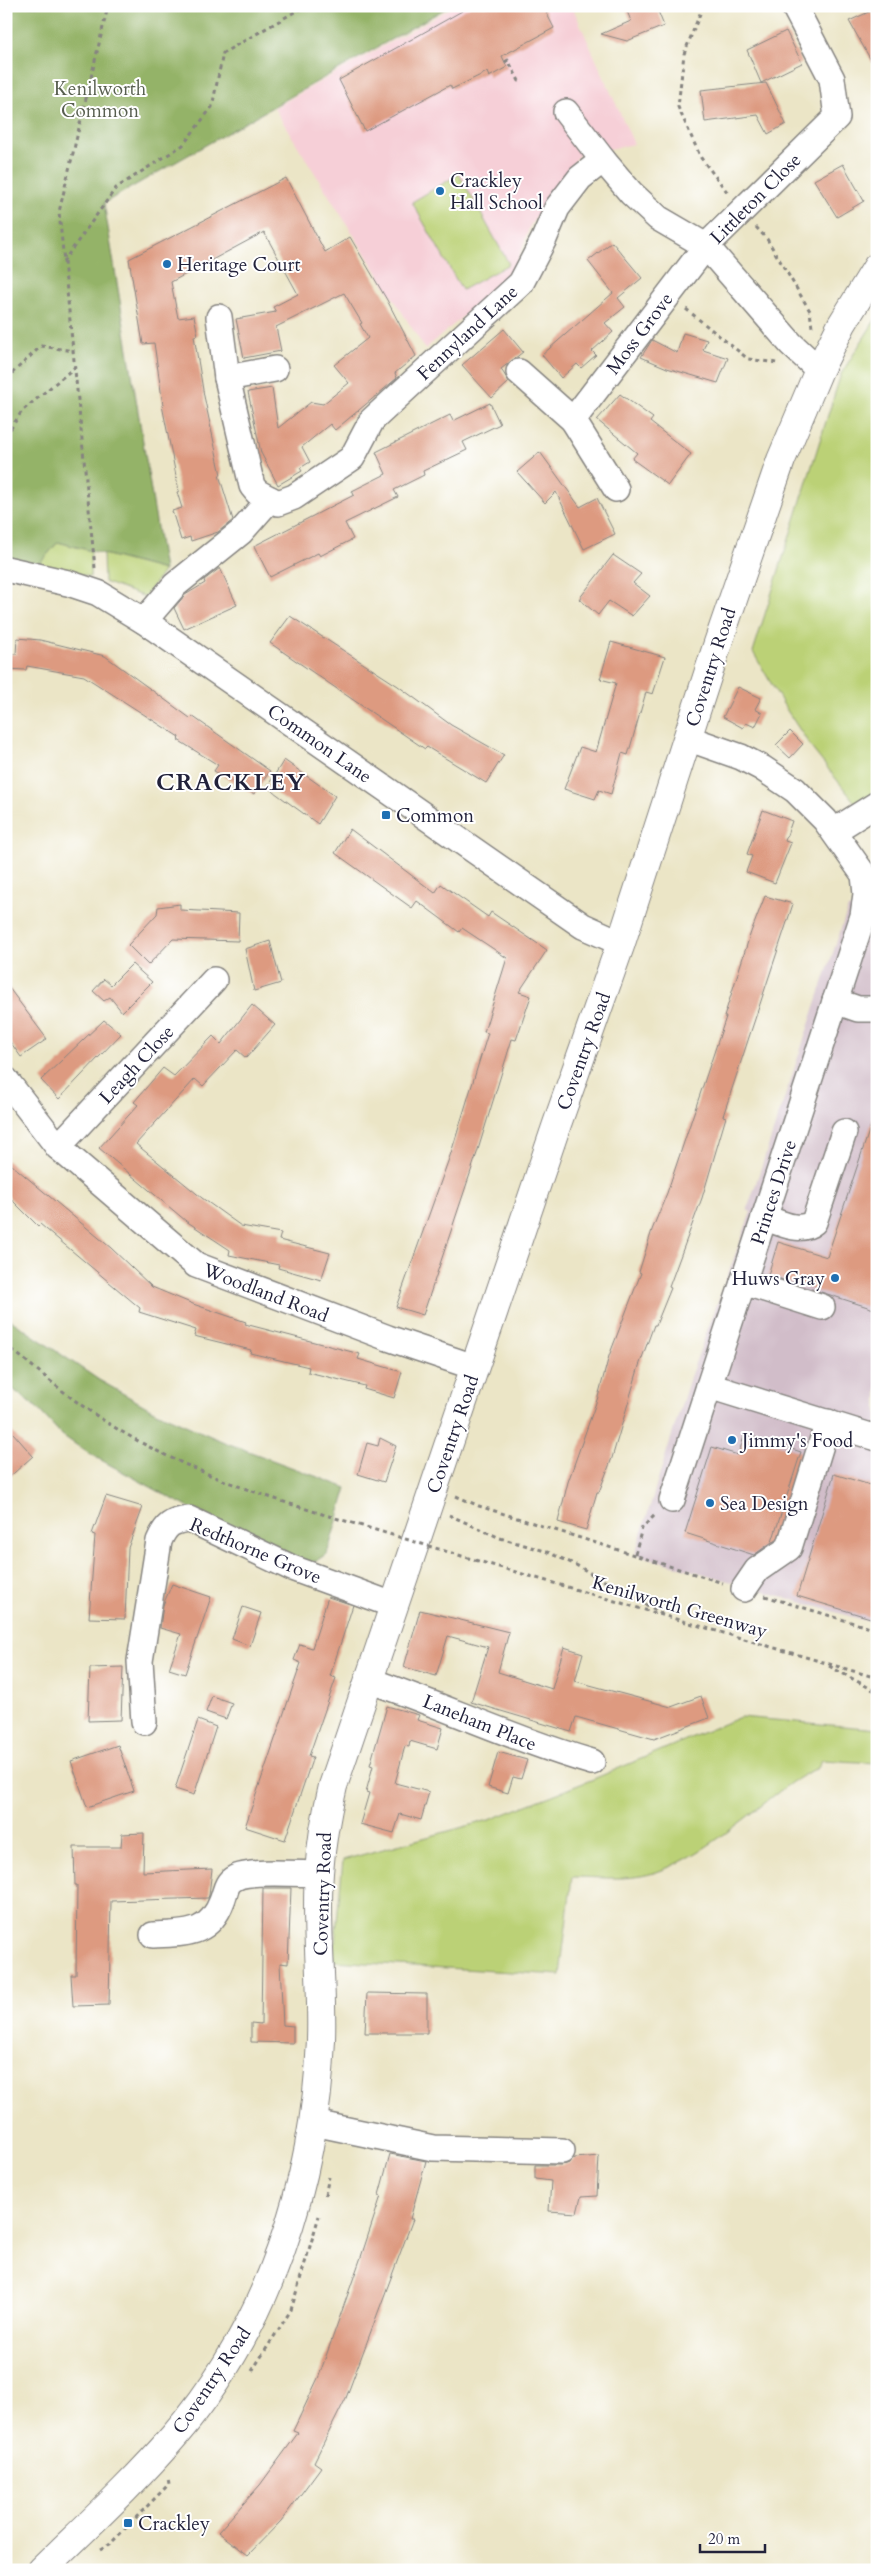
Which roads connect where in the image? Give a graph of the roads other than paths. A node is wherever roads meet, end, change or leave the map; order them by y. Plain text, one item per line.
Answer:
1 (794, 6) edge
2 (566, 112) dead end
3 (603, 160) junction
4 (706, 246) junction
5 (877, 266) edge
6 (219, 317) dead end
7 (275, 369) dead end
8 (819, 370) junction
9 (519, 372) dead end
10 (226, 378) junction
11 (574, 420) junction
12 (616, 489) dead end
13 (270, 499) junction
14 (6, 569) edge
15 (144, 621) junction
16 (687, 738) junction
17 (877, 804) edge
18 (834, 831) junction
19 (870, 917) edge
20 (621, 943) junction
21 (214, 980) dead end
22 (835, 1001) junction
23 (877, 1009) edge
24 (6, 1080) edge
25 (844, 1132) dead end
26 (58, 1147) junction
27 (764, 1218) junction
28 (743, 1282) junction
29 (822, 1307) dead end
30 (474, 1367) junction
31 (709, 1386) junction
32 (828, 1422) junction
33 (877, 1438) edge
34 (672, 1500) road end
35 (744, 1589) dead end
36 (393, 1604) junction
37 (368, 1680) junction
38 (144, 1722) dead end
39 (592, 1762) dead end
40 (319, 1874) junction
41 (153, 1935) dead end
42 (314, 2123) junction
43 (562, 2151) dead end
44 (42, 2570) edge

1 - 4 street, Littleton Close
2 - 3 street
3 - 4 street
3 - 13 street, Fennyland Lane
4 - 8 street, Littleton Close
4 - 11 street, Moss Grove
5 - 8 main road, Coventry Road
6 - 10 street
7 - 10 street
8 - 16 main road, Coventry Road
9 - 11 street
10 - 13 street
11 - 12 street
13 - 15 street
14 - 15 street, Common Lane
15 - 20 street, Common Lane
16 - 18 street, Princes Drive
16 - 20 main road, Coventry Road
17 - 18 street
18 - 19 street, Princes Drive
19 - 22 street, Princes Drive
20 - 30 main road, Coventry Road
21 - 26 street, Leagh Close
22 - 23 street
22 - 27 street, Princes Drive
24 - 26 street, Woodland Road
25 - 27 street
26 - 30 street, Woodland Road
27 - 28 street, Princes Drive
28 - 29 street
28 - 31 street, Princes Drive
30 - 36 main road, Coventry Road
31 - 32 street
31 - 34 street, Princes Drive
32 - 33 street
32 - 35 street
36 - 37 main road, Coventry Road
36 - 38 street, Redthorne Grove
37 - 39 street, Laneham Place
37 - 40 main road, Coventry Road
40 - 41 street
40 - 42 main road, Coventry Road
42 - 43 street
42 - 44 main road, Coventry Road

